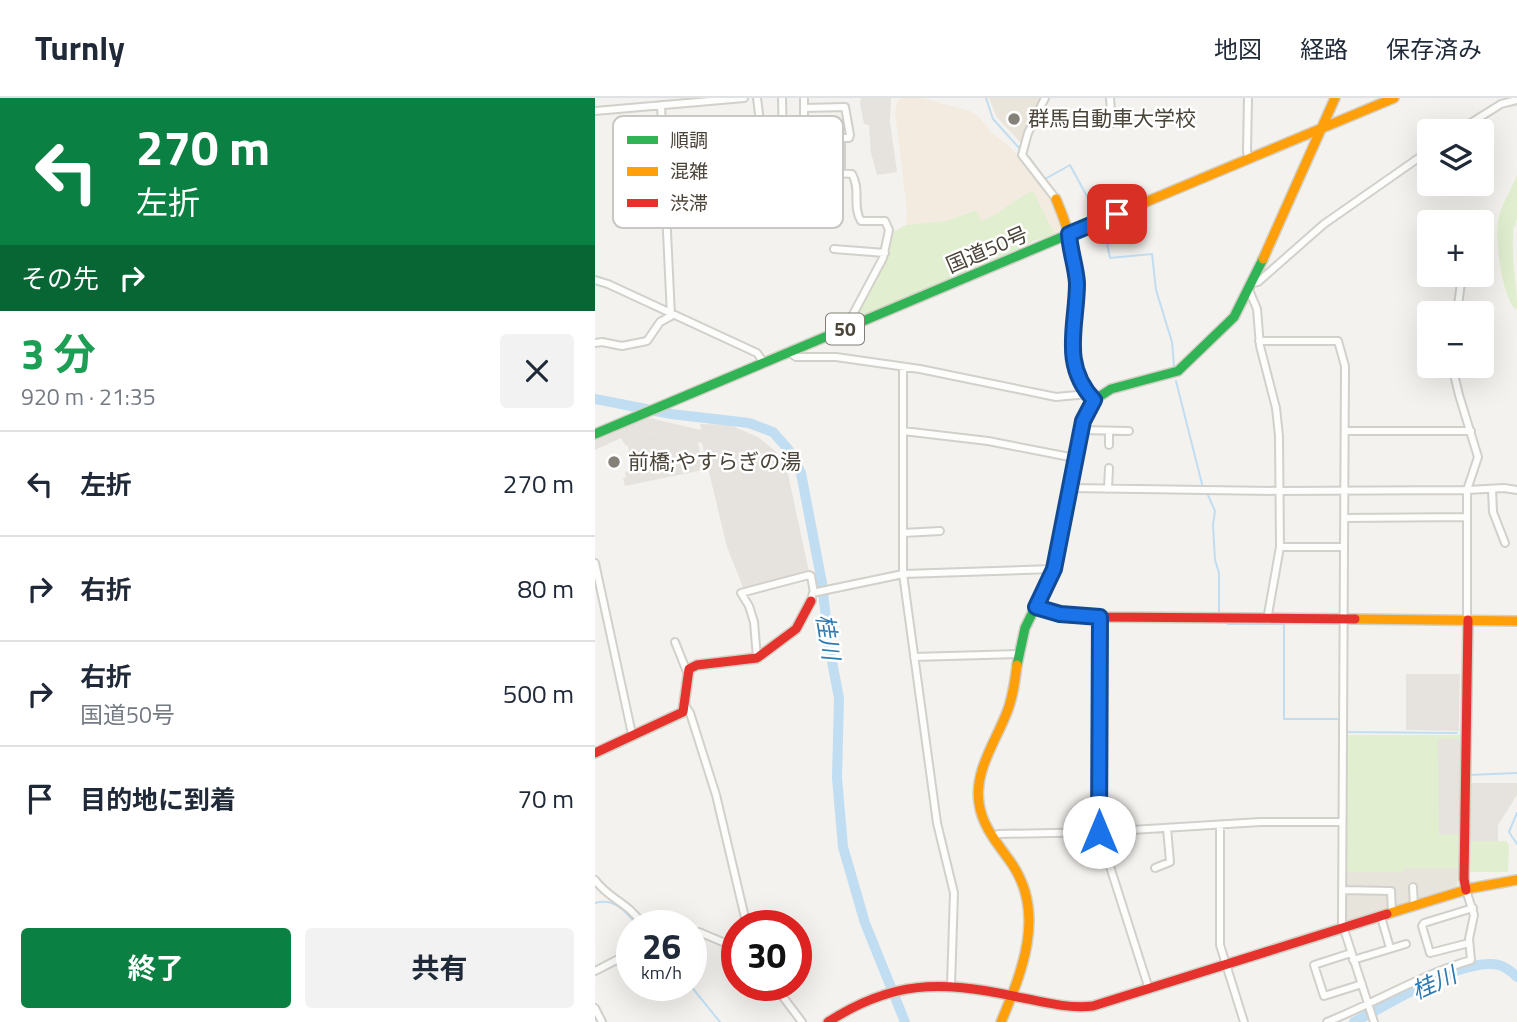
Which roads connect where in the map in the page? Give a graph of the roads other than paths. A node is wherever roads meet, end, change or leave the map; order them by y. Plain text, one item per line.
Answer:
1 (744, 98) edge
2 (757, 98) edge
3 (782, 98) edge
4 (804, 98) edge
5 (1045, 98) edge
6 (1110, 98) edge
7 (1248, 98) edge
8 (1335, 98) edge
9 (1394, 98) edge
10 (1517, 100) edge
11 (1500, 101) edge
12 (661, 105) junction
13 (804, 108) junction
14 (595, 111) edge
15 (662, 116) edge
16 (759, 116) edge
17 (782, 116) edge
18 (804, 116) edge
19 (1475, 119) edge
20 (1112, 123) dead end
21 (1323, 127) junction
22 (843, 138) edge
23 (1249, 158) junction
24 (1417, 159) edge
25 (843, 173) edge
26 (1056, 199) joint
27 (667, 228) edge
28 (1069, 234) junction
29 (834, 249) dead end
30 (885, 253) junction
31 (595, 280) edge
32 (1250, 286) junction
33 (671, 313) junction
34 (849, 327) junction
35 (1259, 341) junction
36 (595, 343) edge
37 (789, 352) junction
38 (764, 363) junction
39 (903, 368) junction
40 (1455, 378) edge
41 (1091, 397) junction
42 (1081, 430) junction
43 (903, 431) junction
44 (1109, 431) junction
45 (1129, 431) dead end
46 (1345, 431) junction
47 (1471, 431) junction
48 (595, 434) edge
49 (1109, 445) dead end
50 (1075, 458) junction
51 (1109, 468) dead end
52 (1070, 488) junction
53 (1108, 489) junction
54 (1492, 489) junction
55 (1345, 490) junction
56 (1467, 490) junction
57 (1517, 490) edge
58 (1280, 491) junction
59 (1467, 517) junction
60 (1345, 518) junction
61 (940, 531) dead end
62 (903, 533) junction
63 (1505, 543) dead end
64 (1280, 547) junction
65 (1344, 547) junction
66 (595, 563) edge
67 (1054, 569) junction
68 (904, 574) junction
69 (814, 595) junction
70 (1036, 607) junction
71 (1100, 617) junction
72 (1267, 620) junction
73 (1344, 620) junction
74 (1467, 620) junction
75 (1517, 621) edge
76 (675, 642) dead end
77 (1019, 654) junction
78 (914, 657) junction
79 (757, 658) junction
80 (687, 672) junction
81 (686, 707) junction
82 (632, 734) junction
83 (595, 753) edge
84 (1342, 822) junction
85 (1220, 825) junction
86 (1167, 828) junction
87 (1099, 832) junction
88 (992, 836) junction
89 (1155, 867) dead end
90 (595, 880) edge
91 (1517, 880) edge
92 (1413, 887) dead end
93 (1342, 890) junction
94 (1466, 890) junction
95 (1415, 906) junction
96 (1473, 908) junction
97 (632, 910) edge
98 (743, 910) edge
99 (1392, 914) junction
100 (1381, 917) junction
101 (1343, 929) junction
102 (1469, 943) junction
103 (1406, 944) dead end
104 (1390, 948) junction
105 (1352, 956) junction
106 (616, 960) edge
107 (1226, 965) junction
108 (595, 971) edge
109 (1361, 984) junction
110 (951, 985) junction
111 (1149, 989) junction
112 (1012, 995) junction
113 (786, 1001) edge
114 (1368, 1004) junction
115 (595, 1008) edge
116 (602, 1022) edge
117 (802, 1022) edge
118 (828, 1022) edge
119 (1001, 1022) edge
120 (1244, 1022) edge
121 (1327, 1022) edge
122 (1374, 1022) edge

1 - 12 street
2 - 16 street
3 - 17 street
4 - 13 street
5 - 26 street
6 - 20 street
7 - 23 street
8 - 21 main road
9 - 21 main road, 国道50号 / 50
10 - 11 street
11 - 19 street
12 - 14 street
12 - 15 street
13 - 18 street
13 - 22 street
21 - 23 main road, 国道50号 / 50
21 - 32 main road
23 - 28 main road, 国道50号 / 50
24 - 32 street
25 - 30 street
26 - 28 main road
27 - 33 street
28 - 34 main road, 国道50号 / 50
28 - 41 main road
29 - 30 street
30 - 34 street
31 - 33 street
32 - 35 street
32 - 41 main road
33 - 36 street
33 - 38 street
34 - 37 main road, 国道50号 / 50
35 - 46 street
35 - 58 street
37 - 38 main road, 国道50号 / 50
37 - 39 street
38 - 48 main road, 国道50号 / 50
39 - 41 street
39 - 43 street
40 - 47 street
41 - 42 main road
42 - 44 street
42 - 50 main road
43 - 50 street
43 - 62 street
44 - 45 street
44 - 49 street
46 - 47 street
46 - 55 street
47 - 56 street
50 - 52 main road
51 - 53 street
52 - 53 street
52 - 67 main road
53 - 58 street
54 - 56 street
54 - 57 street
54 - 63 street
55 - 56 street
55 - 58 street
55 - 60 street
56 - 59 street
58 - 64 street
59 - 60 street
59 - 74 street
60 - 65 street
61 - 62 street
62 - 68 street
64 - 65 street
64 - 72 street
65 - 73 street
66 - 82 street
67 - 68 street
67 - 70 main road
68 - 69 street
68 - 78 street
69 - 79 main road
69 - 79 street
70 - 71 main road
70 - 77 main road
71 - 72 main road
71 - 87 street
72 - 73 main road
73 - 74 main road
73 - 84 street
74 - 75 main road
74 - 94 main road
76 - 80 street
77 - 78 street
77 - 88 main road
78 - 110 street
79 - 80 main road
80 - 81 main road
81 - 82 main road
81 - 98 street
82 - 83 main road
84 - 85 street
84 - 93 street
85 - 86 street
85 - 107 street
86 - 87 street
86 - 89 street
87 - 88 street
87 - 111 street
88 - 112 main road
90 - 97 street
91 - 94 main road
92 - 95 street
93 - 99 street
93 - 101 street
94 - 95 main road
94 - 96 street
95 - 99 main road
96 - 102 street
96 - 102 street
99 - 100 main road
100 - 101 main road
100 - 104 street
101 - 105 street
101 - 107 main road
102 - 114 street
103 - 104 street
104 - 105 street
105 - 109 street
105 - 109 street
106 - 108 street
107 - 111 main road
107 - 120 street
109 - 114 street
110 - 112 main road
110 - 118 main road
111 - 112 main road
112 - 119 main road
113 - 117 street
114 - 121 street
114 - 122 street
115 - 116 street

